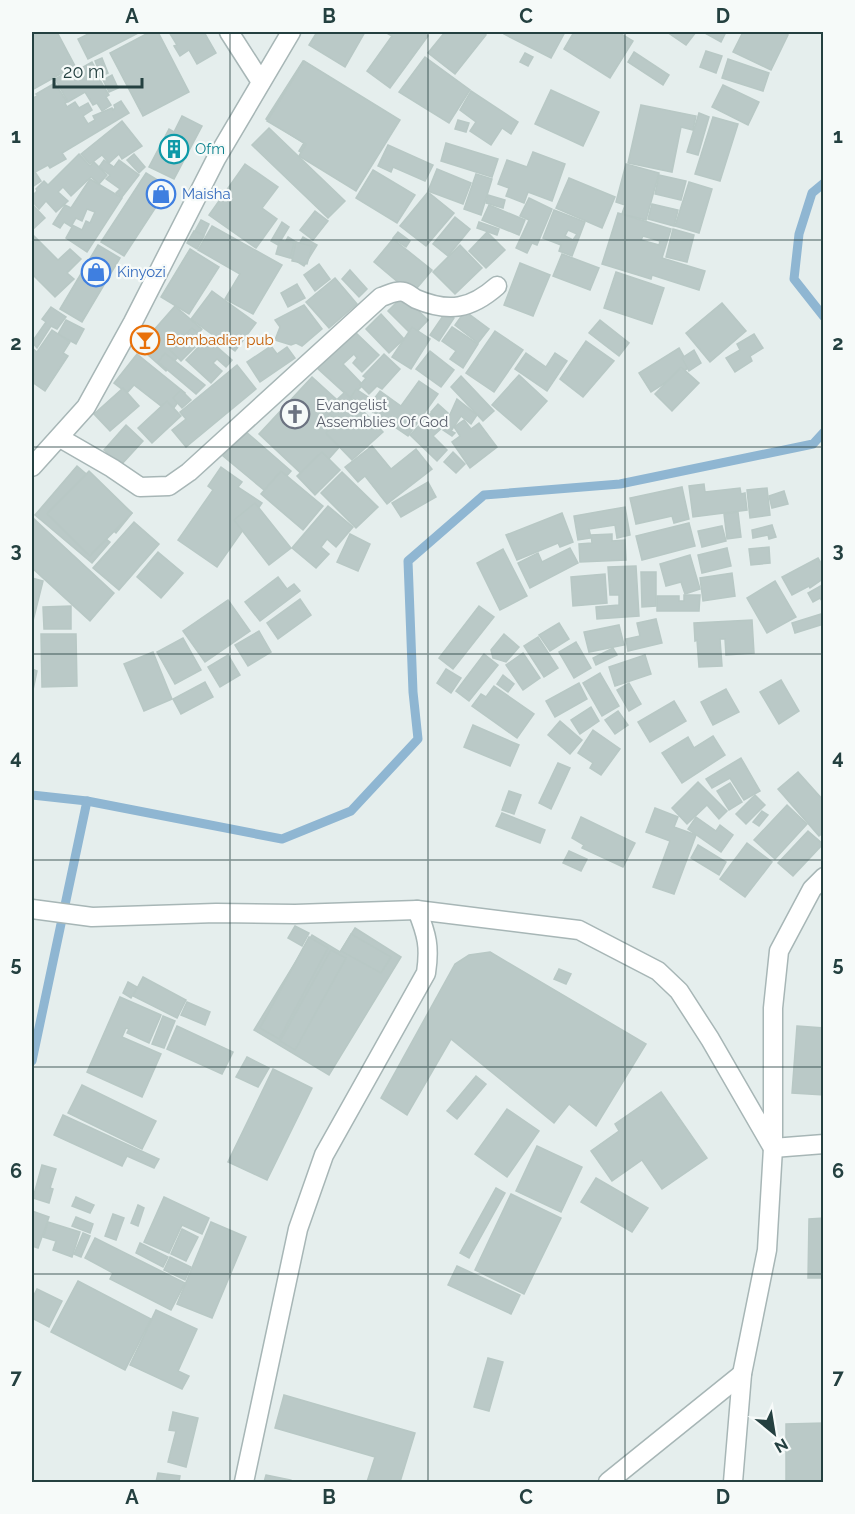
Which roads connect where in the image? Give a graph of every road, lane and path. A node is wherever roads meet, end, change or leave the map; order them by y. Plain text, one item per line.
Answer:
1 (229, 32) edge
2 (291, 32) edge
3 (261, 82) junction
4 (497, 286) dead end
5 (60, 438) junction
6 (32, 467) edge
7 (820, 886) edge
8 (32, 909) edge
9 (417, 910) junction
10 (824, 1144) edge
11 (773, 1148) junction
12 (742, 1374) junction
13 (244, 1482) edge
14 (608, 1482) edge
15 (733, 1482) edge

1 - 3 street
2 - 3 street
3 - 5 street
4 - 5 street
5 - 6 street
7 - 11 street
8 - 9 street
9 - 11 street
9 - 13 street
10 - 11 street
11 - 12 street
12 - 14 street
12 - 15 street

